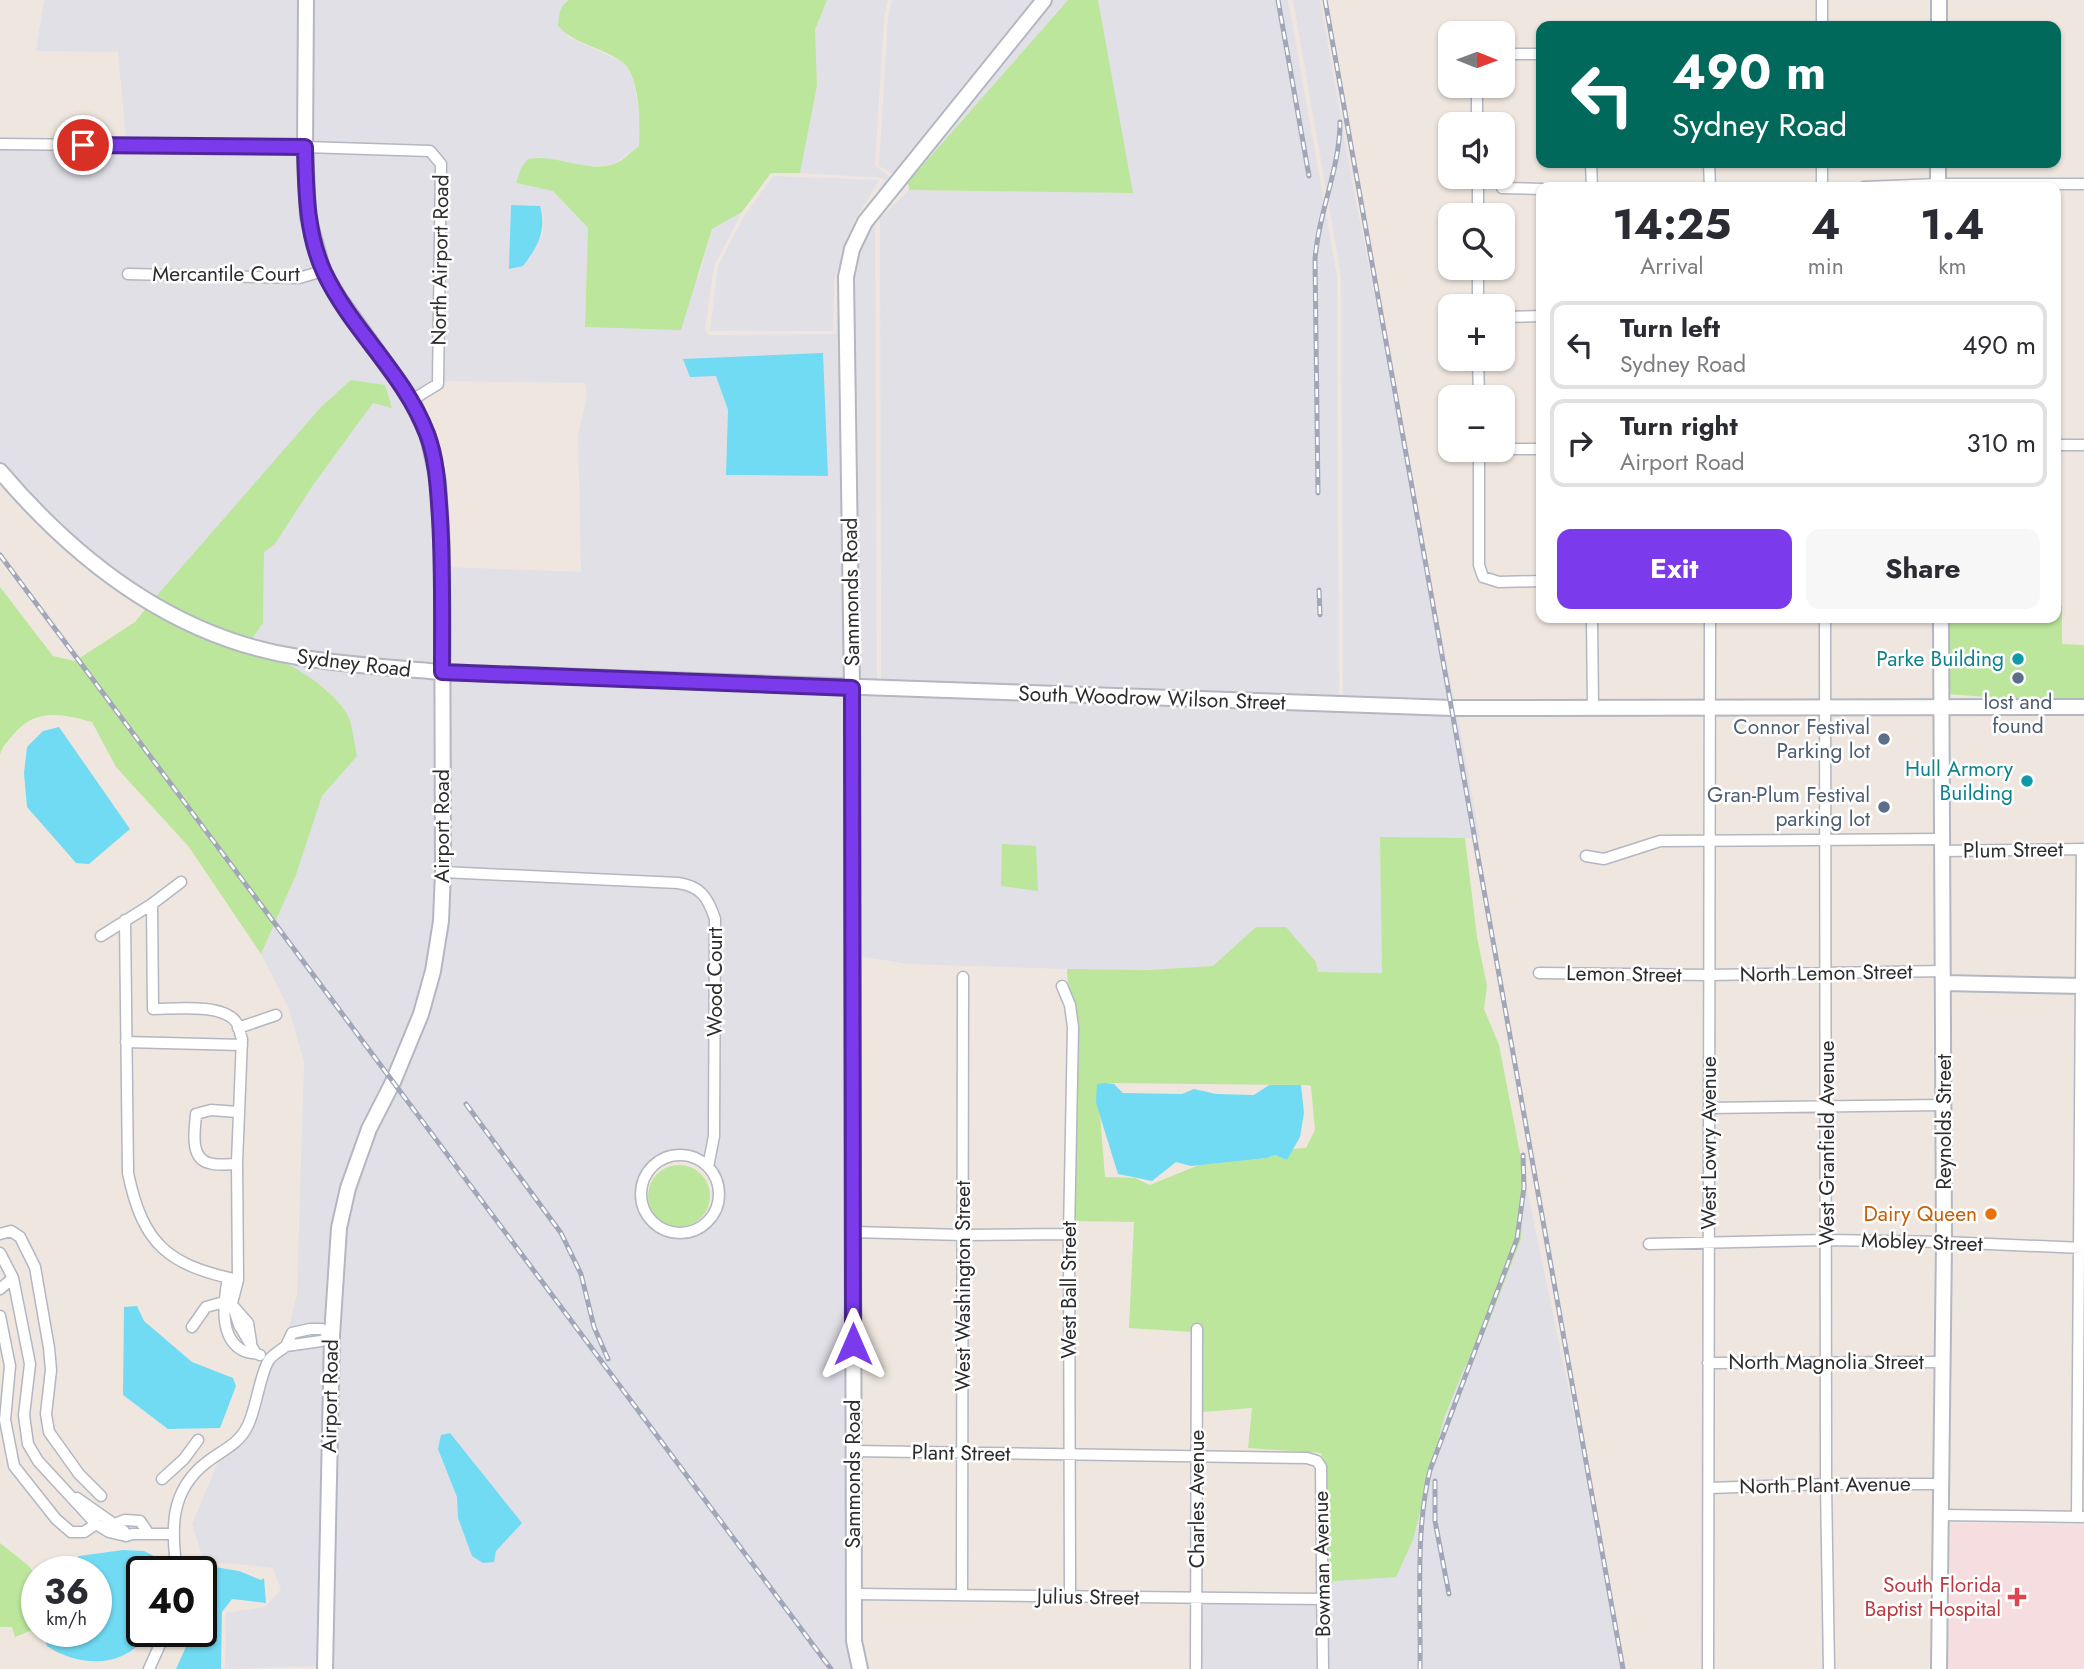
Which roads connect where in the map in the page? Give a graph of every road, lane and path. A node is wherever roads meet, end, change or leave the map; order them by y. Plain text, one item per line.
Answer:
1 (306, 0) edge
2 (1044, 0) edge
3 (1822, 0) edge
4 (1939, 0) edge
5 (1822, 21) edge
6 (1939, 21) edge
7 (1516, 54) edge
8 (1536, 54) edge
9 (0, 144) edge
10 (305, 147) junction
11 (2061, 184) edge
12 (2084, 184) edge
13 (1515, 188) edge
14 (1536, 189) edge
15 (323, 271) junction
16 (128, 274) dead end
17 (1536, 316) edge
18 (1515, 317) edge
19 (412, 400) junction
20 (2061, 445) edge
21 (2084, 445) edge
22 (1515, 449) edge
23 (1536, 449) edge
24 (1479, 462) edge
25 (0, 471) edge
26 (1536, 581) edge
27 (1592, 623) edge
28 (1710, 623) edge
29 (1825, 623) edge
30 (1941, 623) edge
31 (442, 672) junction
32 (852, 688) junction
33 (1592, 706) junction
34 (1710, 707) junction
35 (2084, 707) edge
36 (1826, 708) junction
37 (1941, 708) junction
38 (1826, 841) junction
39 (1710, 842) junction
40 (1943, 845) junction
41 (2083, 849) edge
42 (1586, 856) dead end
43 (443, 872) junction
44 (181, 882) dead end
45 (152, 904) junction
46 (125, 920) junction
47 (101, 936) dead end
48 (1539, 973) dead end
49 (1826, 974) junction
50 (1709, 975) junction
51 (963, 976) dead end
52 (1944, 977) junction
53 (1062, 986) dead end
54 (2082, 986) edge
55 (276, 1015) dead end
56 (239, 1028) junction
57 (126, 1042) junction
58 (242, 1045) junction
59 (1944, 1105) junction
60 (1826, 1106) junction
61 (1709, 1108) junction
62 (238, 1112) junction
63 (237, 1164) junction
64 (708, 1167) junction
65 (853, 1232) junction
66 (0, 1234) edge
67 (1069, 1234) junction
68 (964, 1235) junction
69 (1827, 1240) junction
70 (1709, 1242) junction
71 (1944, 1242) junction
72 (1649, 1244) dead end
73 (2081, 1248) edge
74 (0, 1253) edge
75 (13, 1279) junction
76 (233, 1279) junction
77 (0, 1289) edge
78 (227, 1304) junction
79 (0, 1316) edge
80 (192, 1327) dead end
81 (1197, 1329) dead end
82 (332, 1336) junction
83 (252, 1349) junction
84 (269, 1360) junction
85 (1943, 1362) junction
86 (1708, 1363) junction
87 (1827, 1363) junction
88 (198, 1440) dead end
89 (853, 1451) junction
90 (964, 1453) junction
91 (1069, 1454) junction
92 (1197, 1455) junction
93 (184, 1459) junction
94 (1318, 1461) joint
95 (197, 1472) junction
96 (162, 1479) dead end
97 (1826, 1483) junction
98 (1941, 1484) junction
99 (1710, 1488) junction
100 (66, 1490) junction
101 (101, 1496) dead end
102 (1941, 1516) junction
103 (2081, 1517) edge
104 (96, 1524) junction
105 (112, 1525) junction
106 (131, 1534) junction
107 (149, 1534) junction
108 (172, 1534) junction
109 (175, 1556) edge
110 (853, 1594) junction
111 (962, 1595) junction
112 (1070, 1597) junction
113 (1196, 1598) junction
114 (1323, 1599) junction
115 (159, 1647) edge
116 (149, 1669) edge
117 (325, 1669) edge
118 (860, 1669) edge
119 (1196, 1669) edge
120 (1323, 1669) edge
121 (1708, 1669) edge
122 (1829, 1669) edge
123 (1939, 1669) edge

1 - 10 street, Airport Road
2 - 32 street, Sammonds Road
3 - 5 street
4 - 6 street
7 - 8 street
9 - 10 street
10 - 15 street, Airport Road
10 - 19 street, North Airport Road
11 - 12 street
13 - 14 street
15 - 16 street, Mercantile Court
15 - 19 street, Airport Road
17 - 18 street
19 - 31 street, Airport Road
20 - 21 street
22 - 23 street
24 - 26 street
25 - 31 street, Sydney Road
27 - 33 street
28 - 34 street, West Lowry Avenue
29 - 36 street, West Granfield Avenue
30 - 37 street, Reynolds Street
31 - 32 street, Sydney Road
31 - 43 street, Airport Road
32 - 33 street, South Woodrow Wilson Street
32 - 65 street, Sammonds Road
33 - 34 street, South Woodrow Wilson Street
34 - 36 street, South Woodrow Wilson Street
34 - 39 street, West Lowry Avenue
35 - 37 street, South Woodrow Wilson Street
36 - 37 street, South Woodrow Wilson Street
36 - 38 street, West Granfield Avenue
37 - 40 street, Reynolds Street
38 - 39 street, Plum Street
38 - 40 street, Plum Street
38 - 49 street, West Granfield Avenue
39 - 42 street
39 - 50 street, West Lowry Avenue
40 - 41 street, Plum Street
40 - 52 street, Reynolds Street
41 - 54 street
43 - 64 street, Wood Court
43 - 82 street, Airport Road
44 - 45 street
45 - 46 street
45 - 56 street
46 - 47 street
46 - 57 street
48 - 50 street, Lemon Street
49 - 50 street, North Lemon Street
49 - 52 street, North Lemon Street
49 - 60 street, West Granfield Avenue
50 - 61 street, West Lowry Avenue
51 - 68 street, West Washington Street
52 - 54 street
52 - 59 street, Reynolds Street
53 - 67 street, West Ball Street
54 - 73 street
55 - 56 street
56 - 58 street
57 - 58 street
57 - 76 street
58 - 62 street
59 - 60 street
59 - 71 street, Reynolds Street
60 - 61 street
60 - 69 street, West Granfield Avenue
61 - 70 street, West Lowry Avenue
62 - 63 street
62 - 63 street
63 - 76 street
64 - 64 street, Wood Court
65 - 68 street
65 - 89 street, Sammonds Road
66 - 101 street
67 - 68 street
67 - 91 street, West Ball Street
68 - 90 street, West Washington Street
69 - 70 street, Mobley Street
69 - 71 street, Mobley Street
69 - 87 street, West Granfield Avenue
70 - 72 street, Mobley Street
70 - 86 street, West Lowry Avenue
71 - 73 street, Mobley Street
71 - 85 street, Reynolds Street
73 - 103 street
74 - 75 street
75 - 77 street
75 - 100 street
76 - 78 street
78 - 80 street
78 - 83 street
78 - 83 street
79 - 104 street
81 - 92 street, Charles Avenue
82 - 84 street
82 - 117 street, Airport Road
83 - 84 street
84 - 95 street
85 - 87 street, North Magnolia Street
85 - 98 street, Reynolds Street
86 - 87 street, North Magnolia Street
86 - 99 street, West Lowry Avenue
87 - 97 street, West Granfield Avenue
88 - 93 street
89 - 90 street, Plant Street
89 - 110 street, Sammonds Road
90 - 91 street, Plant Street
90 - 111 street, West Washington Street
91 - 92 street, Plant Street
91 - 112 street, West Ball Street
92 - 94 street, Plant Street
92 - 113 street, Charles Avenue
93 - 95 street
93 - 96 street
94 - 114 street, Bowman Avenue
95 - 108 street
97 - 98 street, North Plant Avenue
97 - 99 street, North Plant Avenue
97 - 122 street, West Granfield Avenue
98 - 102 street, Reynolds Street
99 - 121 street, West Lowry Avenue
100 - 104 street
100 - 105 street
102 - 103 street
102 - 123 street, Reynolds Street
104 - 106 street
105 - 106 street
105 - 107 street
106 - 107 street
107 - 108 street
108 - 109 street
110 - 111 street, Julius Street
110 - 118 street, Sammonds Road
111 - 112 street, Julius Street
112 - 113 street, Julius Street
113 - 114 street, Julius Street
113 - 119 street, Charles Avenue
114 - 120 street, Bowman Avenue
115 - 116 street

